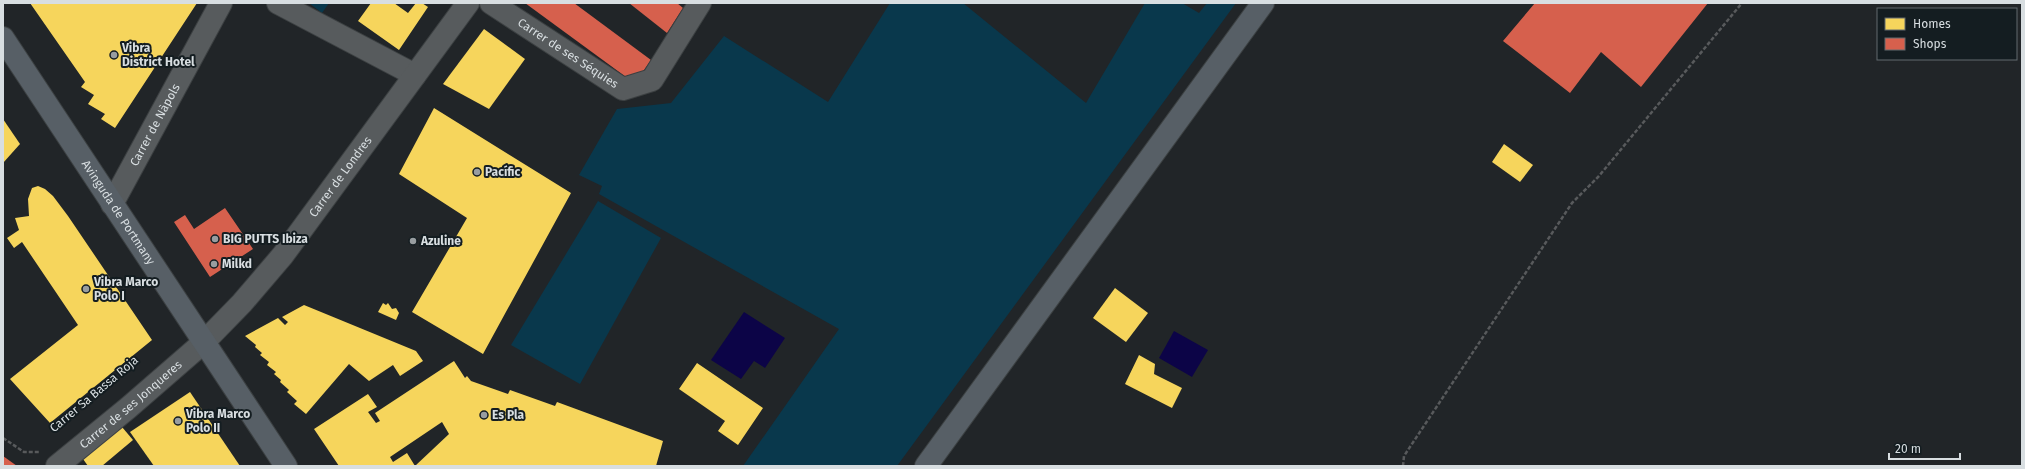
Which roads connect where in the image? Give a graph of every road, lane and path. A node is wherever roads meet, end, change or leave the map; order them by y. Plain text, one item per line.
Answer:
1 (221, 3) edge
2 (278, 3) edge
3 (468, 3) edge
4 (491, 3) edge
5 (700, 3) edge
6 (1263, 3) edge
7 (1742, 3) edge
8 (3, 38) edge
9 (415, 75) junction
10 (112, 204) junction
11 (204, 342) junction
12 (3, 438) edge
13 (46, 447) dead end
14 (57, 466) edge
15 (286, 466) edge
16 (926, 466) edge
17 (1403, 466) edge

1 - 10 street, Carrer de Nàpols
2 - 9 street
3 - 9 street, Carrer de Londres
4 - 5 street, Carrer de ses Séquies
6 - 16 main road
7 - 17 path
8 - 10 main road, Avinguda de Portmany
9 - 11 street, Carrer de Londres
10 - 11 main road, Avinguda de Portmany
11 - 14 street, Carrer de ses Jonqueres
11 - 15 main road, Avinguda de Portmany
12 - 13 path, Carrer Sa Bassa Roja

